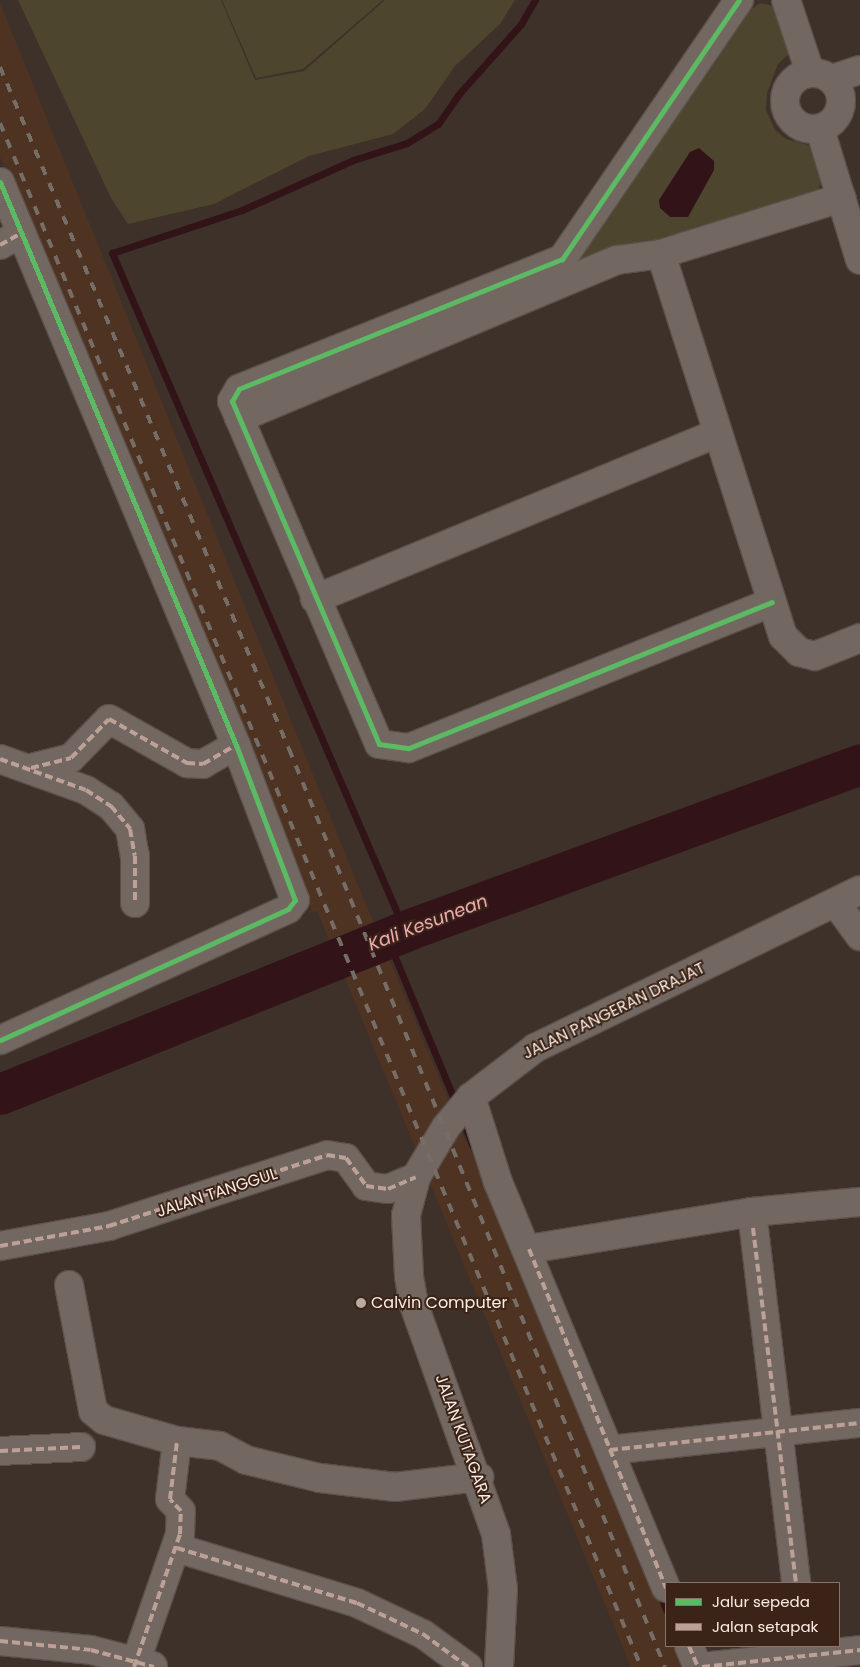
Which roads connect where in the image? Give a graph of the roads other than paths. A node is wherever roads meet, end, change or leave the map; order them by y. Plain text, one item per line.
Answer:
1 (739, 0) edge
2 (786, 0) edge
3 (860, 70) edge
4 (821, 76) junction
5 (850, 104) edge
6 (820, 128) junction
7 (0, 182) edge
8 (841, 198) junction
9 (10, 239) edge
10 (661, 254) junction
11 (860, 260) edge
12 (565, 270) junction
13 (717, 433) junction
14 (315, 598) junction
15 (772, 602) junction
16 (860, 638) edge
17 (236, 745) junction
18 (0, 759) edge
19 (32, 768) junction
20 (860, 890) edge
21 (135, 903) dead end
22 (836, 903) junction
23 (860, 936) edge
24 (0, 1040) edge
25 (469, 1100) junction
26 (416, 1177) junction
27 (860, 1202) edge
28 (752, 1212) junction
29 (406, 1215) joint
30 (0, 1246) edge
31 (529, 1249) junction
32 (69, 1285) dead end
33 (860, 1423) edge
34 (779, 1430) junction
35 (177, 1440) junction
36 (81, 1447) dead end
37 (610, 1450) junction
38 (0, 1451) edge
39 (479, 1477) junction
40 (177, 1548) junction
41 (796, 1582) edge
42 (665, 1586) edge
43 (0, 1641) edge
44 (689, 1647) edge
45 (803, 1650) edge
46 (860, 1650) edge
47 (141, 1665) edge
48 (468, 1667) edge
49 (500, 1667) edge
50 (698, 1667) edge
51 (702, 1667) edge

1 - 12 street
2 - 4 street
3 - 4 street
4 - 5 street
4 - 6 street
5 - 6 street
6 - 8 street
7 - 9 street
8 - 10 street
8 - 11 street
9 - 17 street
10 - 12 street
10 - 13 street
12 - 14 street
13 - 14 street
13 - 15 street
14 - 15 street
15 - 16 street
17 - 19 street
17 - 24 street
18 - 19 street
19 - 21 street
20 - 22 street, JALAN PANGERAN DRAJAT
22 - 23 street
22 - 25 street, JALAN PANGERAN DRAJAT
25 - 26 street, JALAN PANGERAN DRAJAT
25 - 31 street
26 - 29 street, JALAN PANGERAN DRAJAT
26 - 30 street, JALAN TANGGUL
27 - 28 street
28 - 31 street
28 - 34 street
29 - 39 street, JALAN KUTAGARA
31 - 37 street
32 - 35 street
33 - 34 street
34 - 37 street
34 - 41 street
35 - 39 street
35 - 40 street
36 - 38 street
37 - 42 street
39 - 49 street, JALAN KUTAGARA
40 - 47 street
40 - 48 street
43 - 47 street
44 - 50 street
45 - 46 street
45 - 51 street

